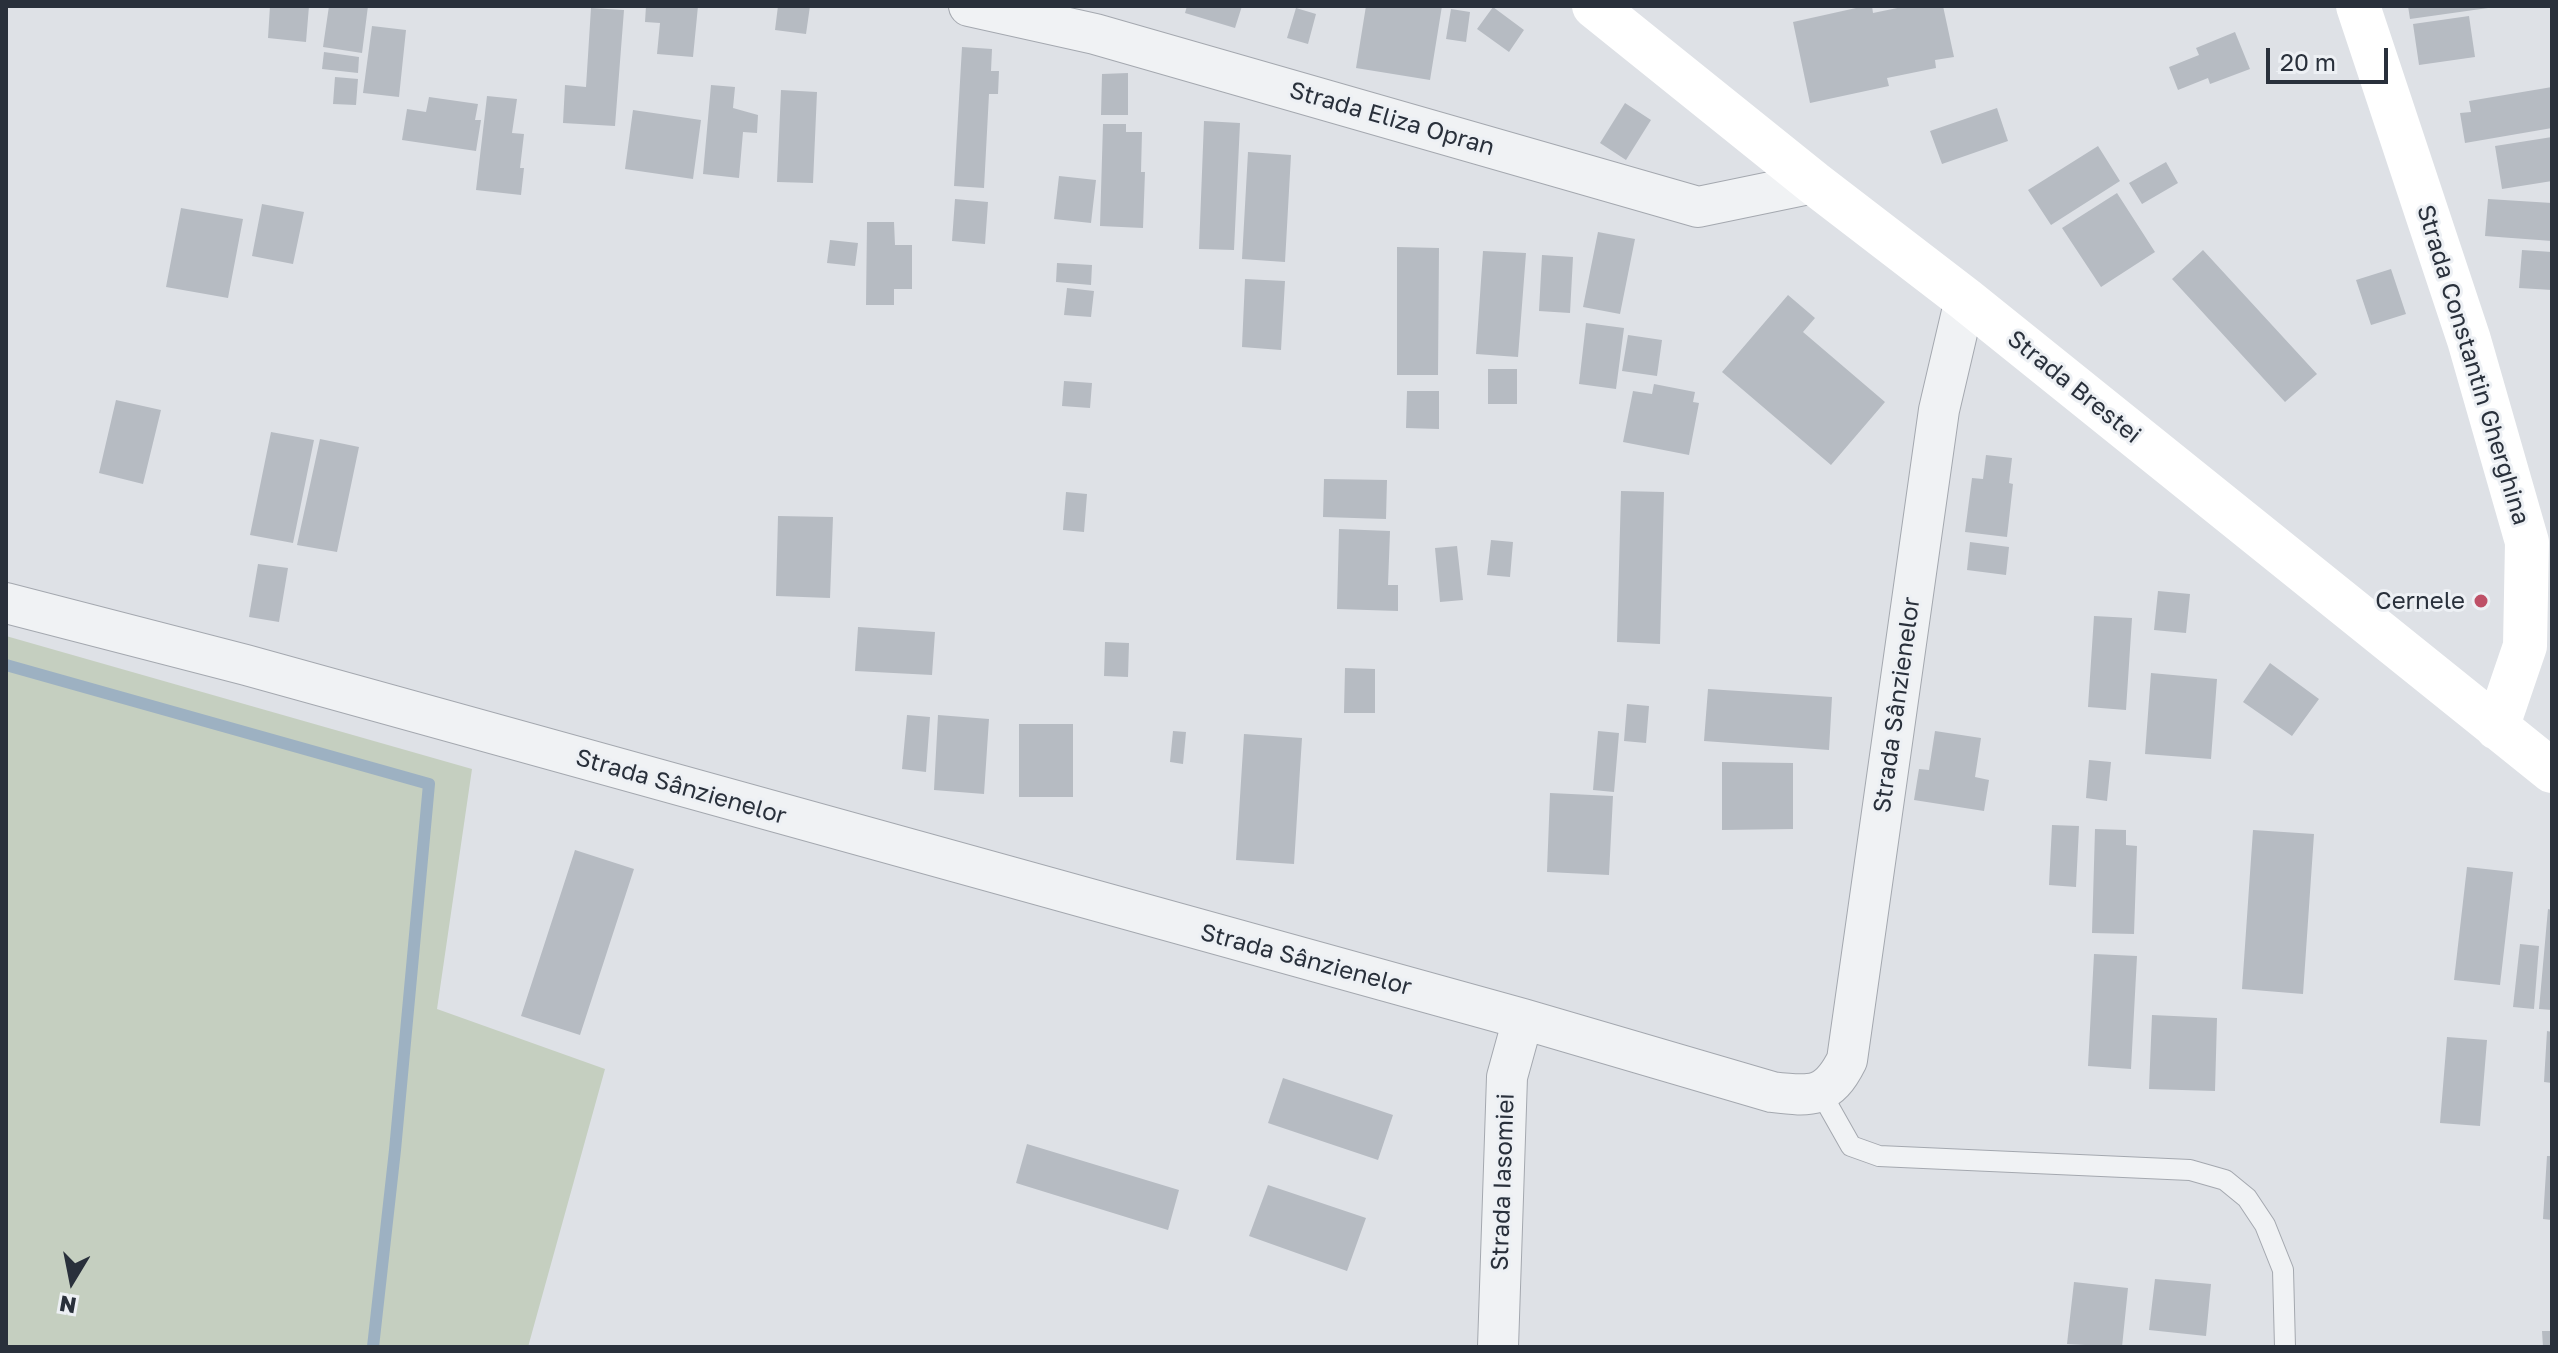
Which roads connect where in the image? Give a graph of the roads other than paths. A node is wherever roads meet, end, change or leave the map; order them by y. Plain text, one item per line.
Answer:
1 (969, 6) edge
2 (1594, 6) edge
3 (2358, 6) edge
4 (1814, 183) junction
5 (1965, 299) junction
6 (6, 603) edge
7 (2497, 728) junction
8 (2552, 771) edge
9 (1523, 1019) junction
10 (1821, 1093) junction
11 (1498, 1347) edge
12 (2285, 1347) edge

1 - 4 street, Strada Eliza Opran
2 - 4 main road, Strada Brestei
3 - 7 main road, Strada Constantin Gherghina
4 - 5 main road, Strada Brestei
5 - 7 main road, Strada Brestei
5 - 10 street, Strada Sânzienelor
6 - 9 street, Strada Sânzienelor
7 - 8 main road, Strada Brestei
9 - 10 street, Strada Sânzienelor
9 - 11 street, Strada Iasomiei
10 - 12 lane

